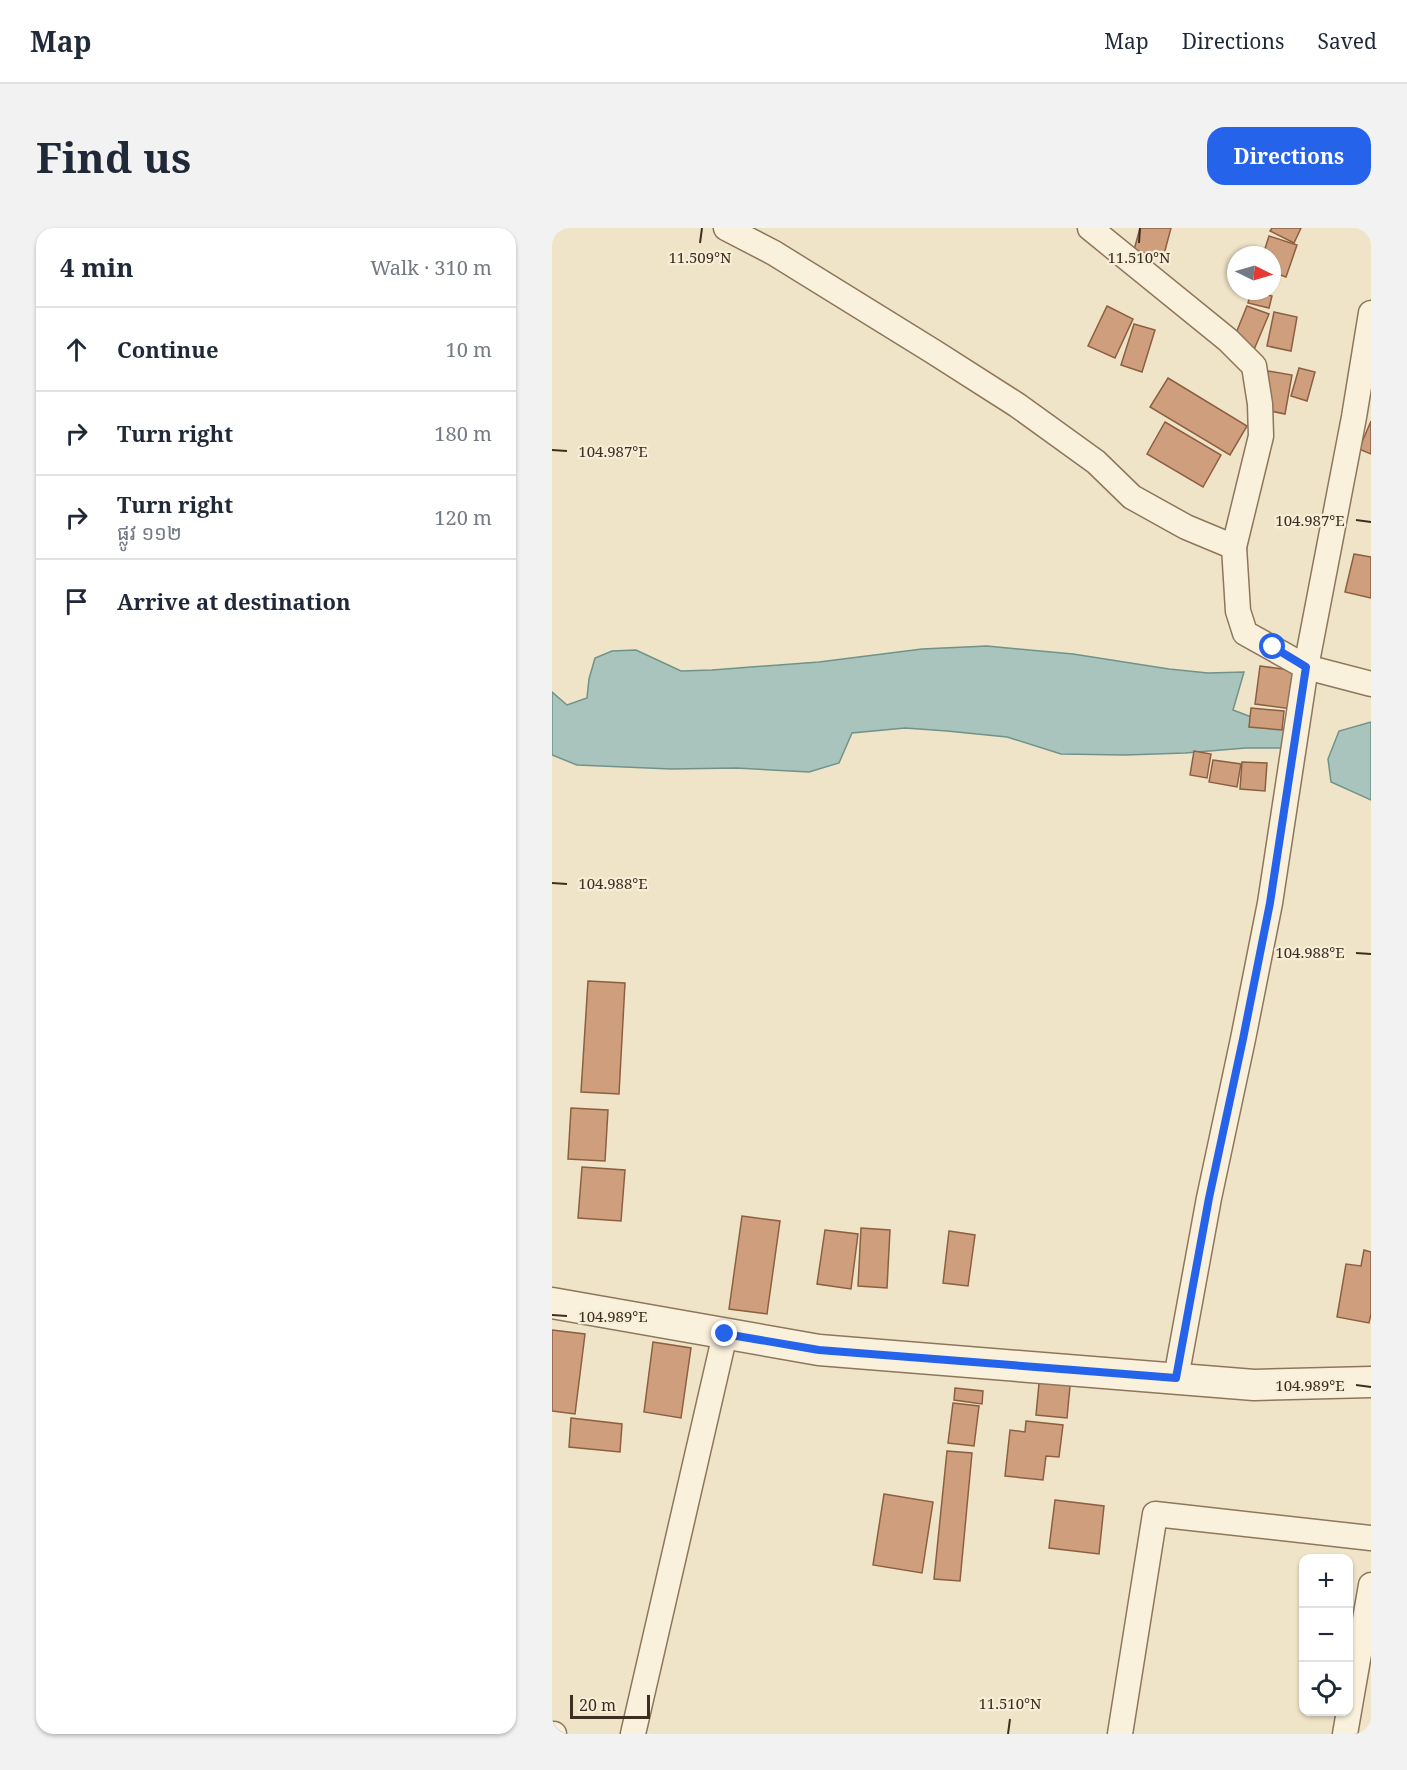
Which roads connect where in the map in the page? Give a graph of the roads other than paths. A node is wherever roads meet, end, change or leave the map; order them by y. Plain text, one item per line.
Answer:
1 (726, 228) edge
2 (1090, 228) edge
3 (1371, 313) edge
4 (1234, 548) junction
5 (1306, 667) junction
6 (1371, 684) edge
7 (552, 1303) edge
8 (725, 1334) junction
9 (1176, 1378) junction
10 (1371, 1382) edge
11 (1371, 1538) edge
12 (1371, 1585) edge
13 (1361, 1698) edge
14 (633, 1734) edge
15 (1120, 1734) edge
16 (1345, 1734) edge

1 - 4 street
2 - 4 street
3 - 5 street
4 - 5 street
5 - 6 street
5 - 9 street
7 - 8 street
8 - 9 street
8 - 14 street
9 - 10 street
11 - 15 street
12 - 13 street
13 - 16 street

